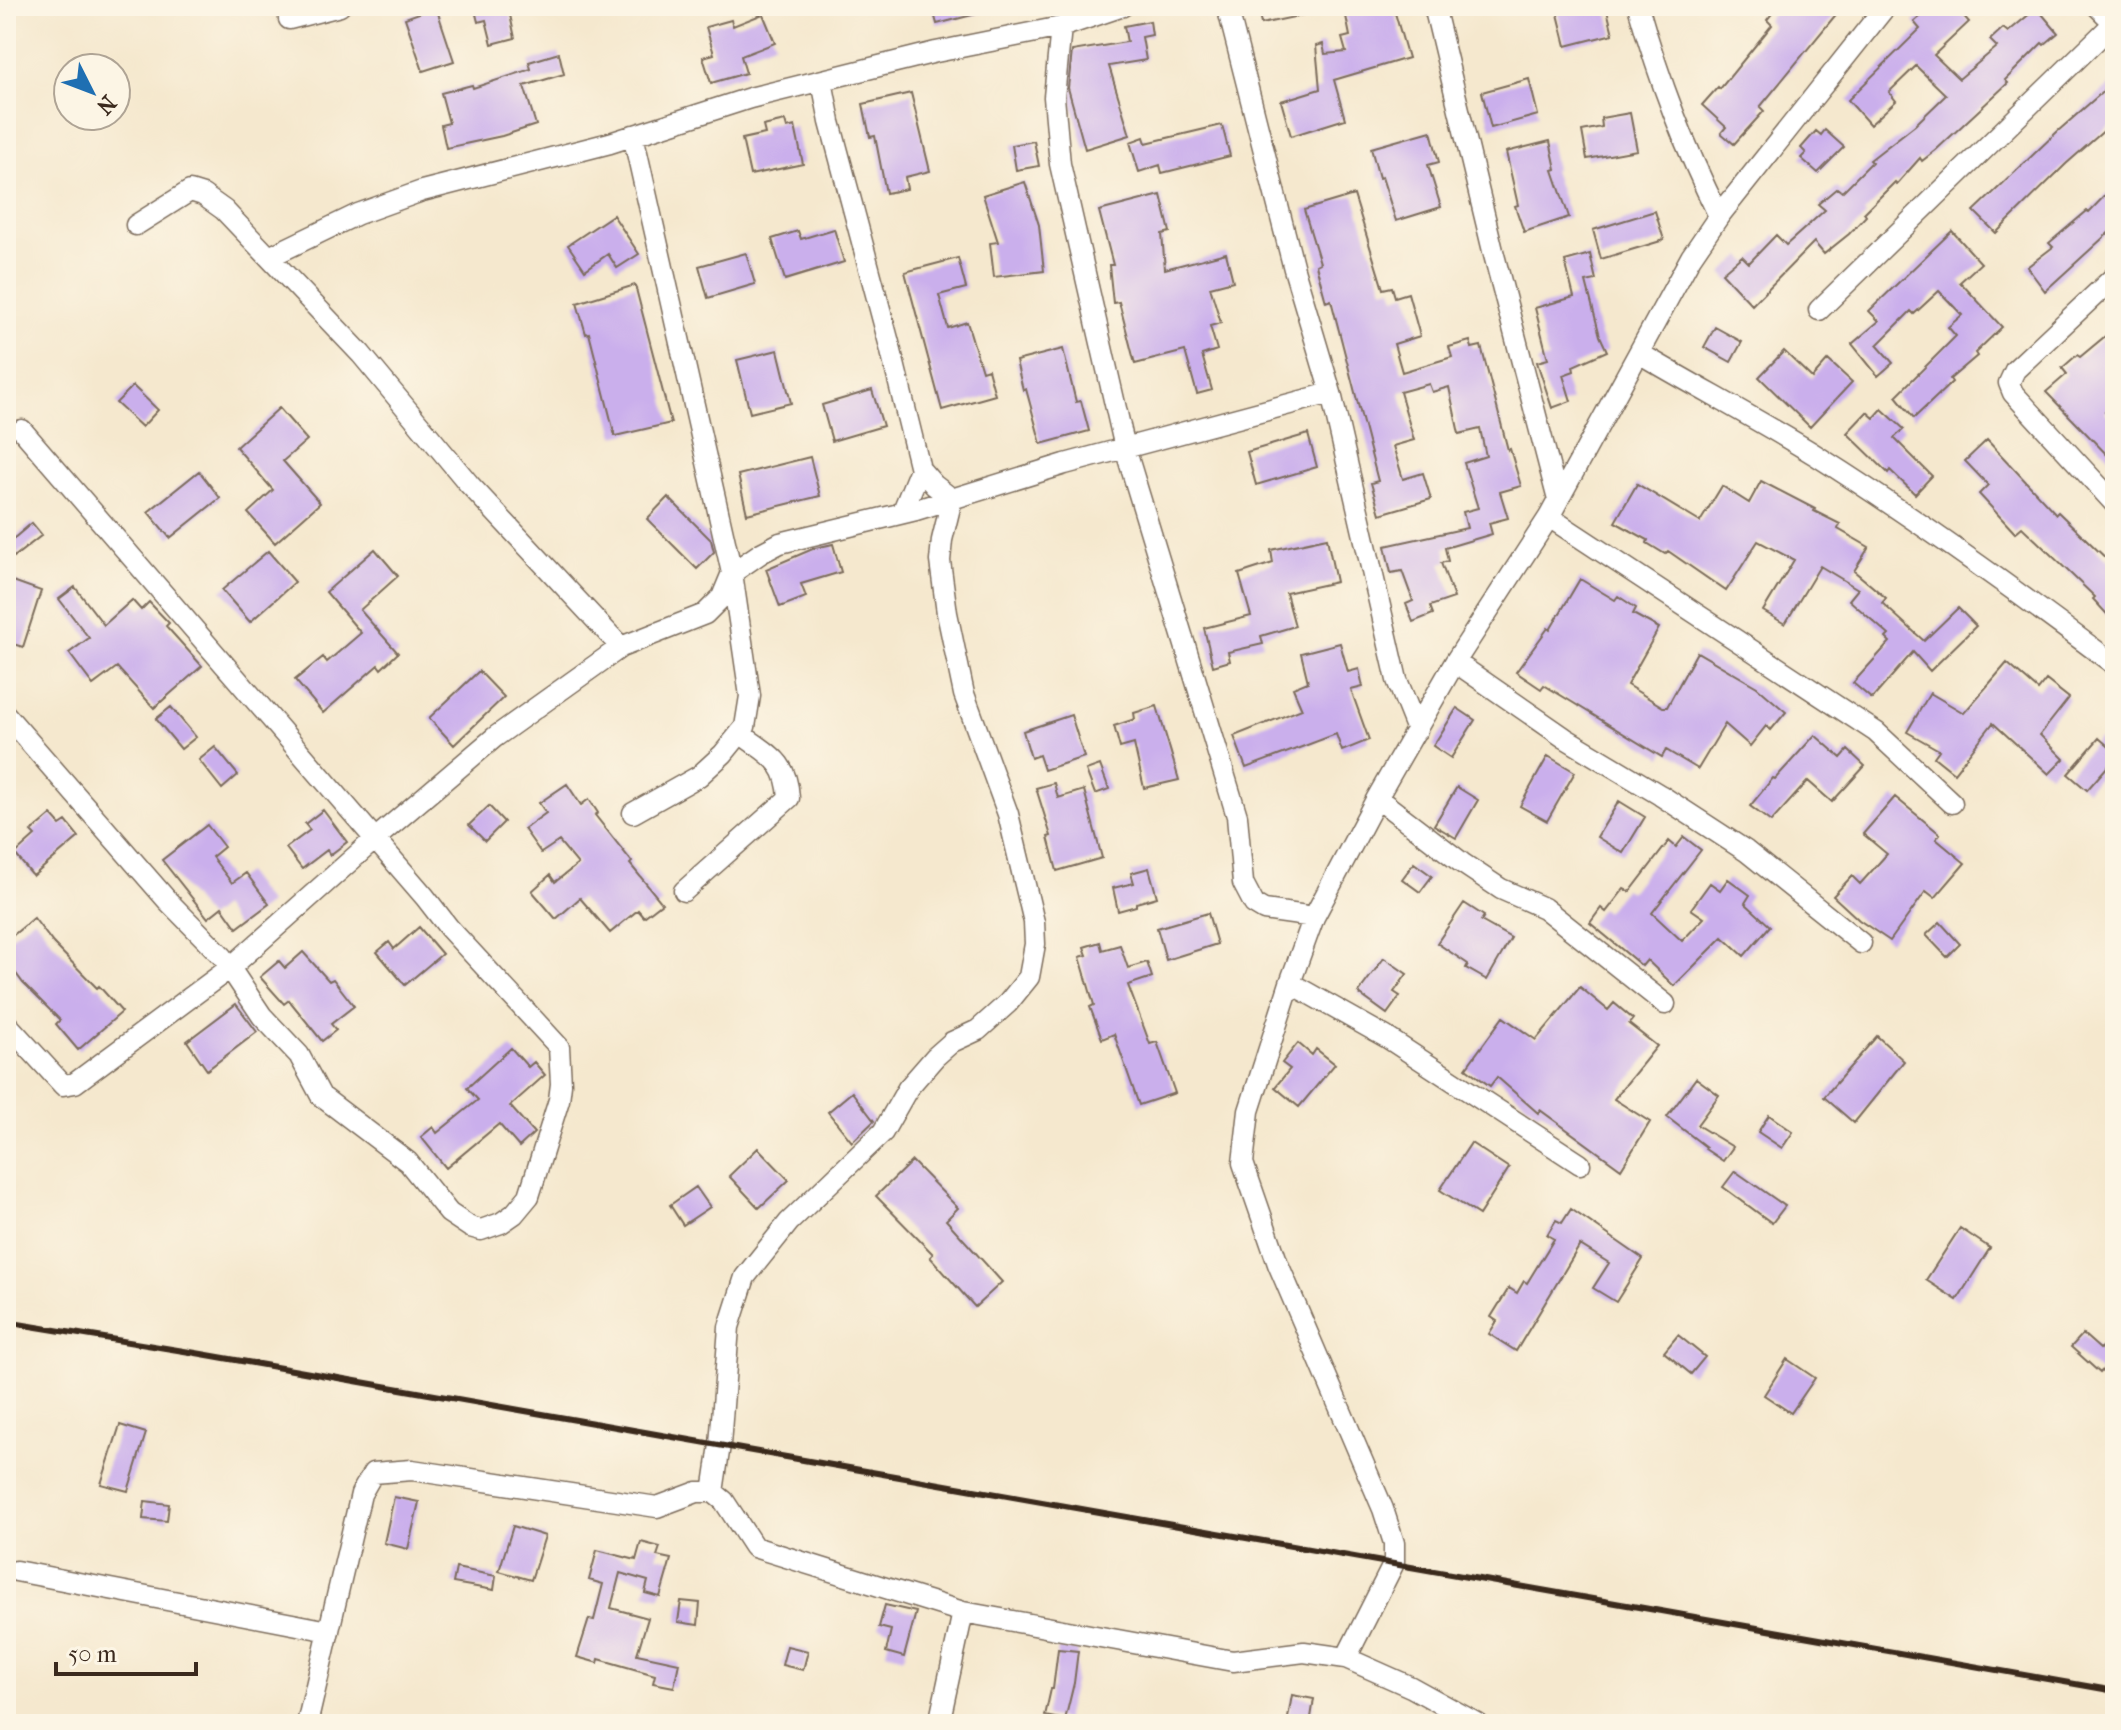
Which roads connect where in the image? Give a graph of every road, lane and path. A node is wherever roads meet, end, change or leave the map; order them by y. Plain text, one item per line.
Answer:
1 (340, 6) edge
2 (1123, 6) edge
3 (1227, 6) edge
4 (1434, 6) edge
5 (1638, 6) edge
6 (1886, 6) edge
7 (2097, 6) edge
8 (289, 19) dead end
9 (2115, 23) edge
10 (1061, 27) junction
11 (822, 81) junction
12 (633, 135) junction
13 (1719, 216) junction
14 (136, 225) dead end
15 (269, 257) junction
16 (2115, 276) edge
17 (1819, 310) dead end
18 (1639, 353) junction
19 (1331, 393) junction
20 (22, 430) dead end
21 (1125, 448) junction
22 (920, 469) junction
23 (952, 499) junction
24 (2115, 504) edge
25 (1554, 508) junction
26 (902, 513) junction
27 (732, 573) junction
28 (621, 647) junction
29 (1455, 662) junction
30 (2115, 665) edge
31 (6, 715) edge
32 (1417, 730) junction
33 (740, 733) junction
34 (1377, 798) junction
35 (1952, 803) dead end
36 (633, 813) dead end
37 (375, 839) junction
38 (684, 891) dead end
39 (1314, 917) junction
40 (1861, 943) dead end
41 (230, 968) junction
42 (1290, 983) junction
43 (1665, 1004) dead end
44 (6, 1023) edge
45 (1580, 1164) dead end
46 (713, 1492) junction
47 (16, 1571) dead end
48 (963, 1612) junction
49 (329, 1631) junction
50 (1346, 1658) junction
51 (307, 1724) edge
52 (939, 1724) edge
53 (1478, 1724) edge

1 - 8 street
2 - 10 street
3 - 19 street
4 - 25 street
5 - 13 street
6 - 13 street
7 - 9 street
9 - 17 street
10 - 11 street
10 - 21 street
11 - 12 street
11 - 22 street
12 - 15 street
12 - 27 street
13 - 18 street
14 - 15 street
15 - 28 street
16 - 24 street
18 - 25 street
18 - 30 street
19 - 21 street
19 - 32 street
20 - 37 street
21 - 23 street
21 - 39 street
22 - 23 street
22 - 26 street
23 - 26 street
23 - 46 street
25 - 29 street
25 - 35 street
26 - 27 street
27 - 28 street
27 - 33 street
28 - 37 street
29 - 32 street
29 - 40 street
31 - 41 street
32 - 34 street
33 - 36 street
33 - 38 street
34 - 39 street
34 - 43 street
37 - 41 street
37 - 41 street
39 - 42 street
41 - 44 street
42 - 45 street
42 - 50 street
46 - 48 street
46 - 49 street
47 - 49 street
48 - 50 street
48 - 52 street
49 - 51 street
50 - 53 street

